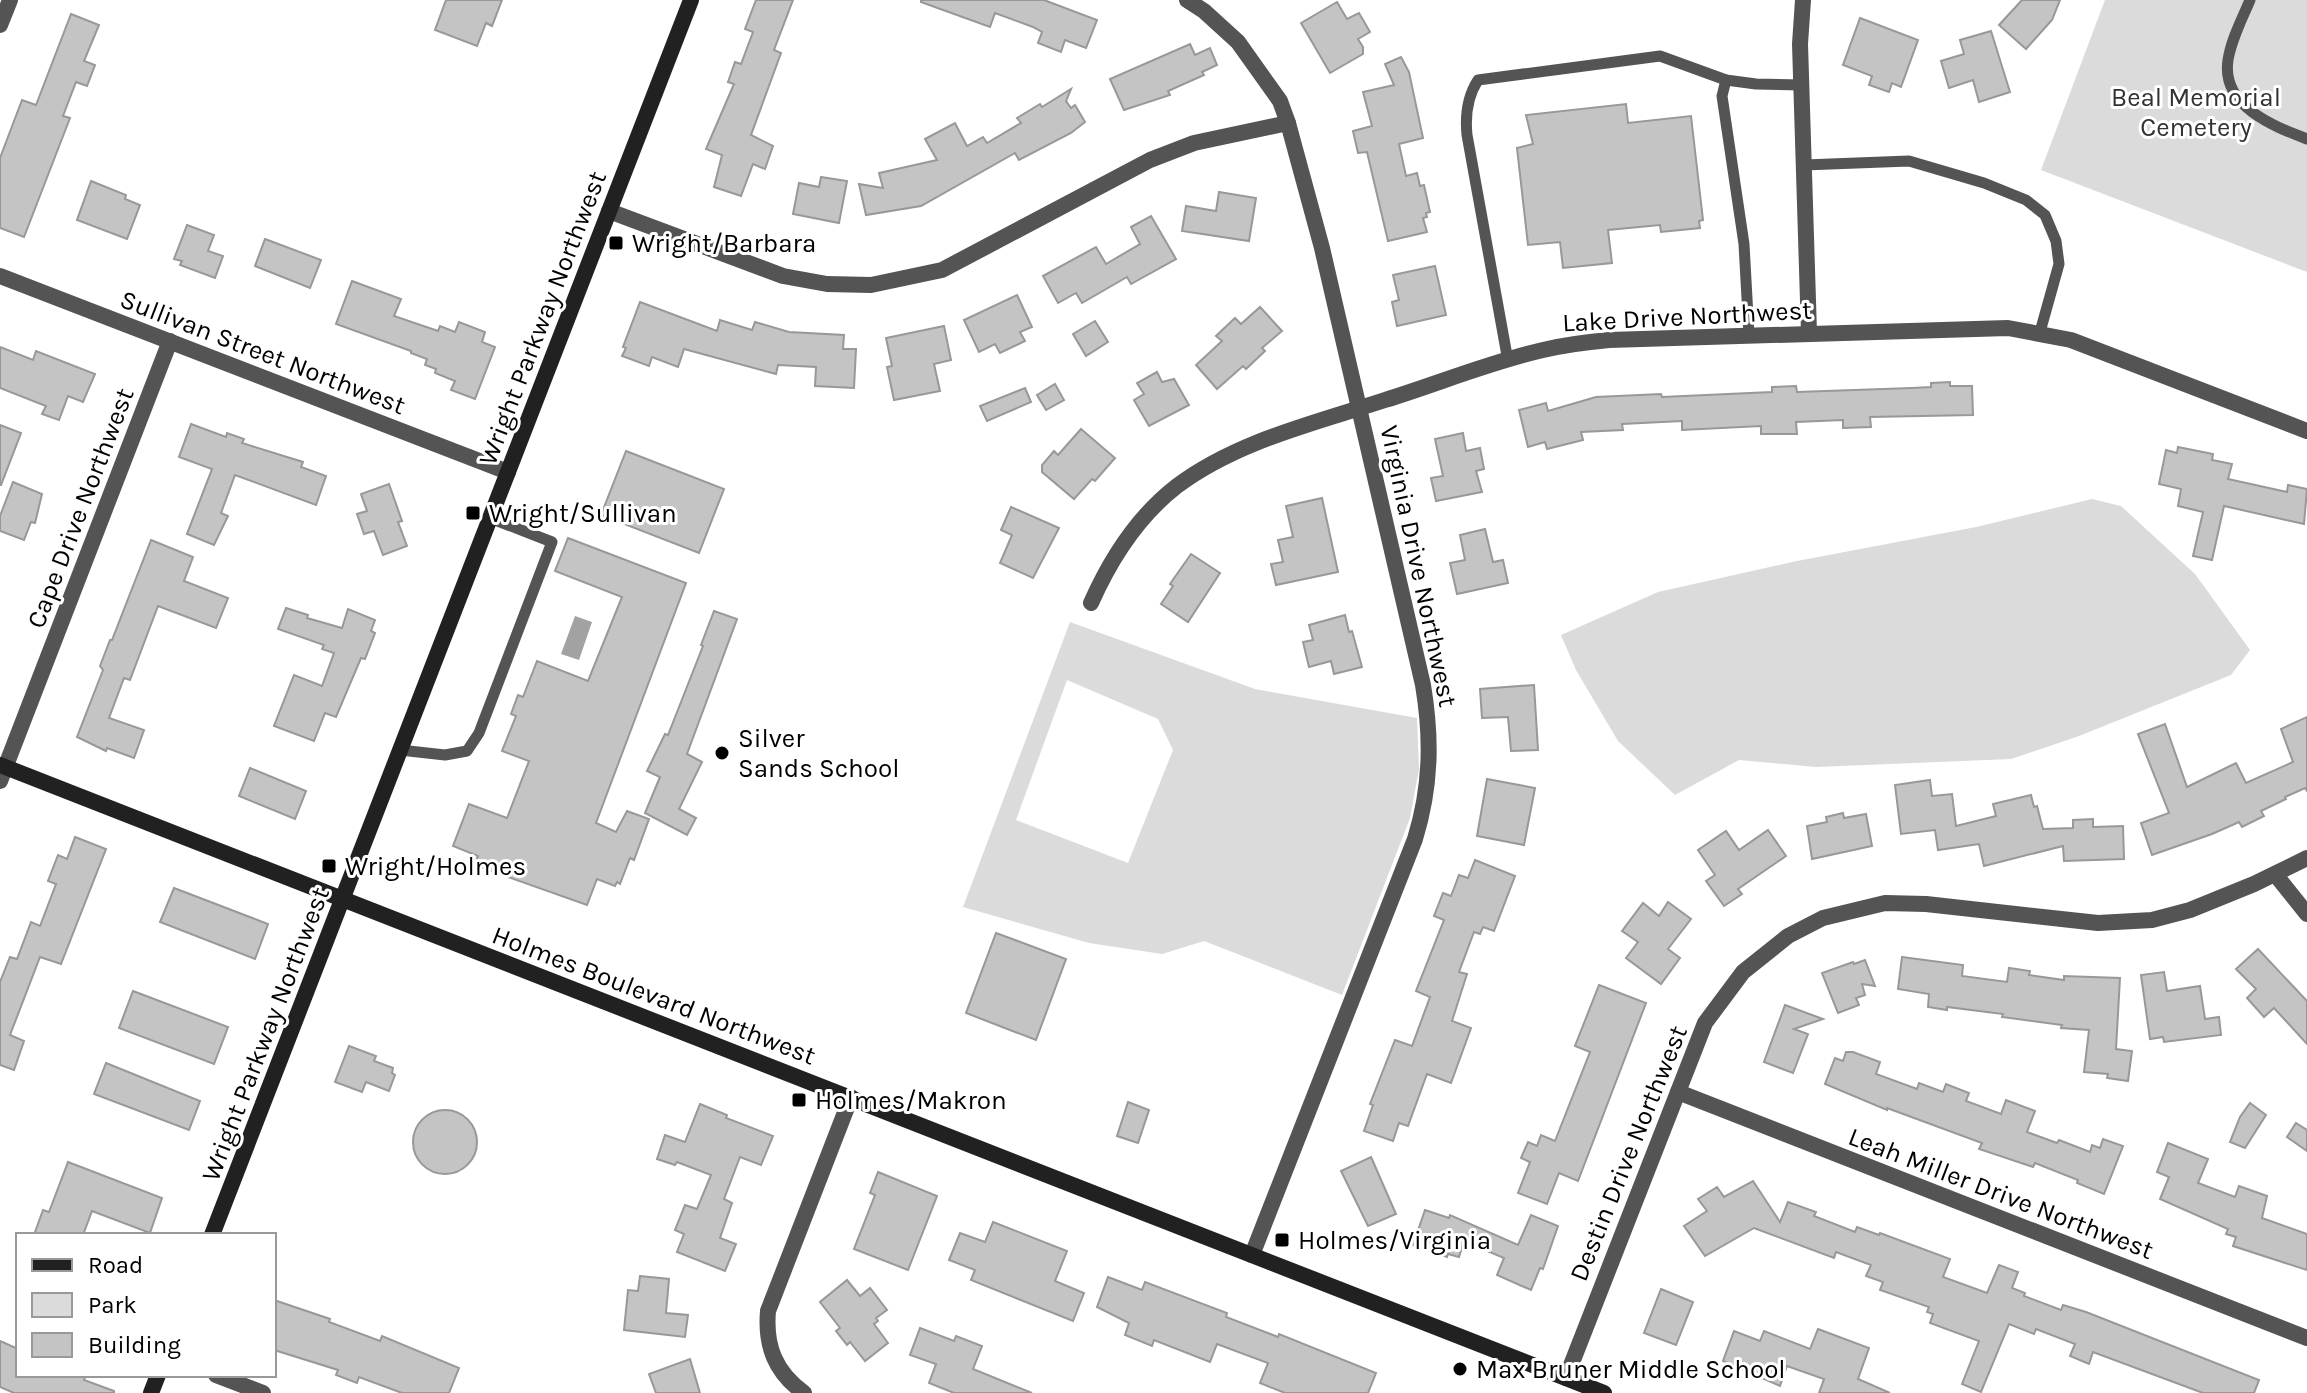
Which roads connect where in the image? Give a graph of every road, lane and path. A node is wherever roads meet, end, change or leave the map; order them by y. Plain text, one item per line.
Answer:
1 (10, 0) edge
2 (691, 0) edge
3 (1187, 0) edge
4 (1803, 0) edge
5 (2250, 0) edge
6 (0, 25) edge
7 (1726, 80) junction
8 (1801, 85) junction
9 (1288, 123) junction
10 (2307, 139) edge
11 (1804, 165) junction
12 (609, 211) junction
13 (0, 276) edge
14 (2040, 332) junction
15 (1809, 333) junction
16 (1749, 335) junction
17 (170, 341) junction
18 (1508, 361) junction
19 (1359, 409) junction
20 (2307, 431) edge
21 (508, 472) junction
22 (490, 518) junction
23 (1091, 603) dead end
24 (400, 750) junction
25 (2, 771) edge
26 (2307, 858) edge
27 (2275, 874) junction
28 (343, 898) junction
29 (2307, 914) edge
30 (1678, 1092) junction
31 (851, 1097) junction
32 (213, 1233) edge
33 (1252, 1255) junction
34 (2307, 1338) edge
35 (221, 1377) edge
36 (1566, 1378) junction
37 (263, 1393) edge
38 (804, 1393) edge
39 (1604, 1393) edge

1 - 6 street
2 - 12 street, Wright Parkway Northwest
3 - 9 street, Virginia Drive Northwest
4 - 8 street
5 - 10 lane
7 - 8 lane
7 - 16 lane
7 - 18 lane
8 - 11 street
9 - 12 street
9 - 19 street, Virginia Drive Northwest
11 - 14 lane
11 - 15 street
12 - 21 street, Wright Parkway Northwest
13 - 17 street, Sullivan Street Northwest
14 - 15 street, Lake Drive Northwest
14 - 20 street, Lake Drive Northwest
15 - 16 street, Lake Drive Northwest
16 - 18 street, Lake Drive Northwest
17 - 21 street, Sullivan Street Northwest
17 - 25 street, Cape Drive Northwest
18 - 19 street, Lake Drive Northwest
19 - 23 street, Lake Drive Northwest
19 - 33 street, Virginia Drive Northwest
21 - 22 street, Wright Parkway Northwest
22 - 24 street, Wright Parkway Northwest
22 - 24 lane
24 - 28 street, Wright Parkway Northwest
25 - 28 street, Holmes Boulevard Northwest
26 - 27 street, Destin Drive Northwest
27 - 29 street
27 - 30 street, Destin Drive Northwest
28 - 31 street, Holmes Boulevard Northwest
28 - 32 street, Wright Parkway Northwest
30 - 34 street, Leah Miller Drive Northwest
30 - 36 street, Destin Drive Northwest
31 - 33 street, Holmes Boulevard Northwest
31 - 38 street
33 - 36 street, Holmes Boulevard Northwest
35 - 37 street
36 - 39 street, Holmes Boulevard Northwest

